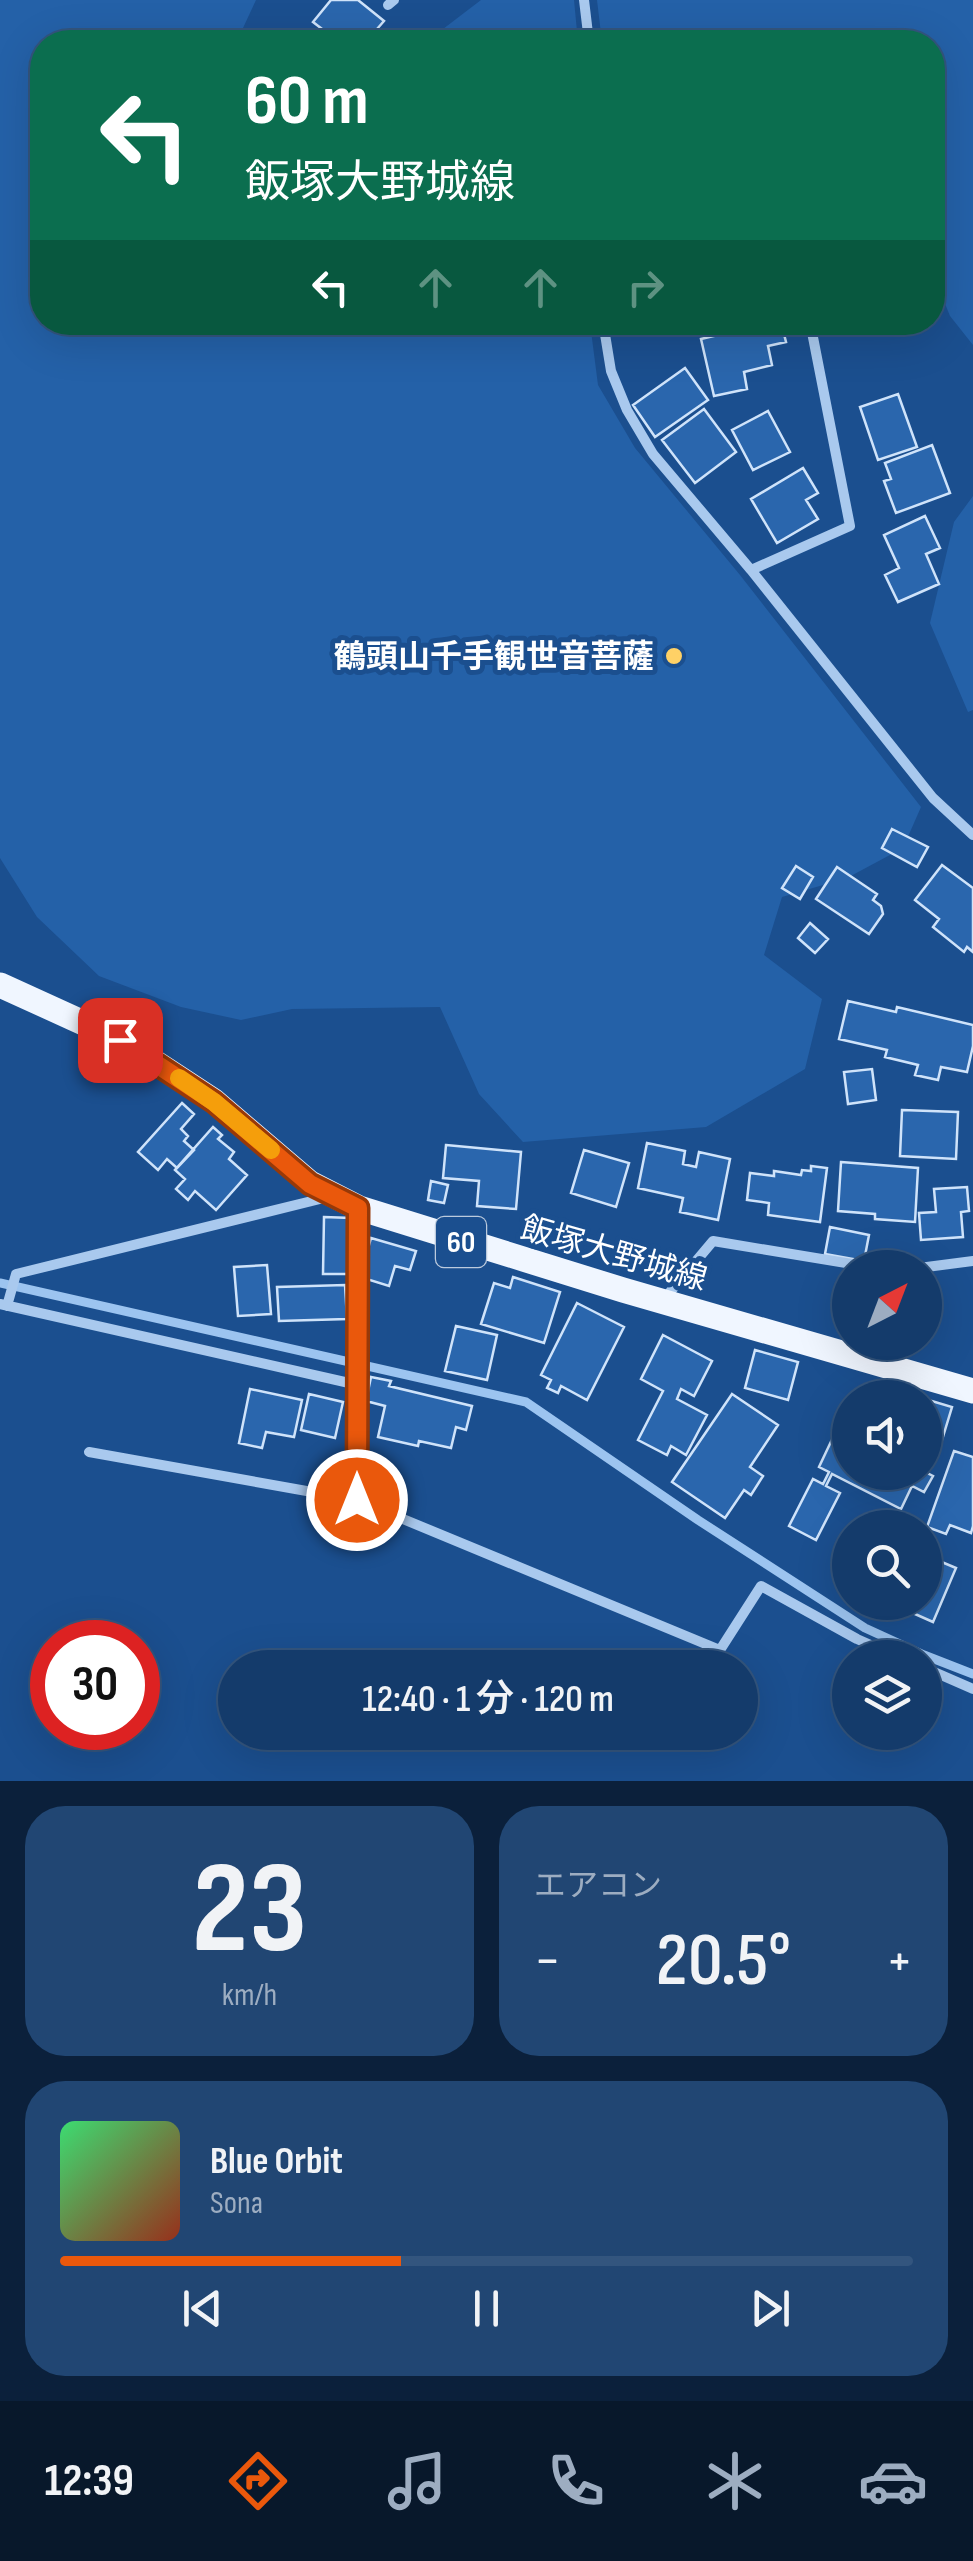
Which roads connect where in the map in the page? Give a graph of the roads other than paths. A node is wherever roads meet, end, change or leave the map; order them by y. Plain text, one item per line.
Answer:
1 (584, 0) edge
2 (588, 30) edge
3 (605, 335) edge
4 (813, 335) edge
5 (751, 570) junction
6 (973, 835) edge
7 (0, 984) edge
8 (334, 1196) junction
9 (358, 1208) junction
10 (832, 1261) edge
11 (973, 1261) edge
12 (942, 1265) edge
13 (662, 1302) junction
14 (4, 1305) edge
15 (358, 1385) junction
16 (973, 1390) edge
17 (88, 1452) dead end
18 (357, 1500) junction
19 (858, 1640) edge
20 (942, 1675) edge
21 (973, 1689) edge

1 - 2 street
3 - 5 street
4 - 5 street
5 - 6 street
7 - 8 main road, 飯塚大野城線 / 60
8 - 9 main road, 飯塚大野城線 / 60
8 - 14 street
9 - 13 main road, 飯塚大野城線 / 60
9 - 15 street
10 - 13 street
11 - 12 street
13 - 16 main road, 飯塚大野城線 / 60
14 - 15 street
15 - 18 street
17 - 18 street
18 - 19 street
20 - 21 street

